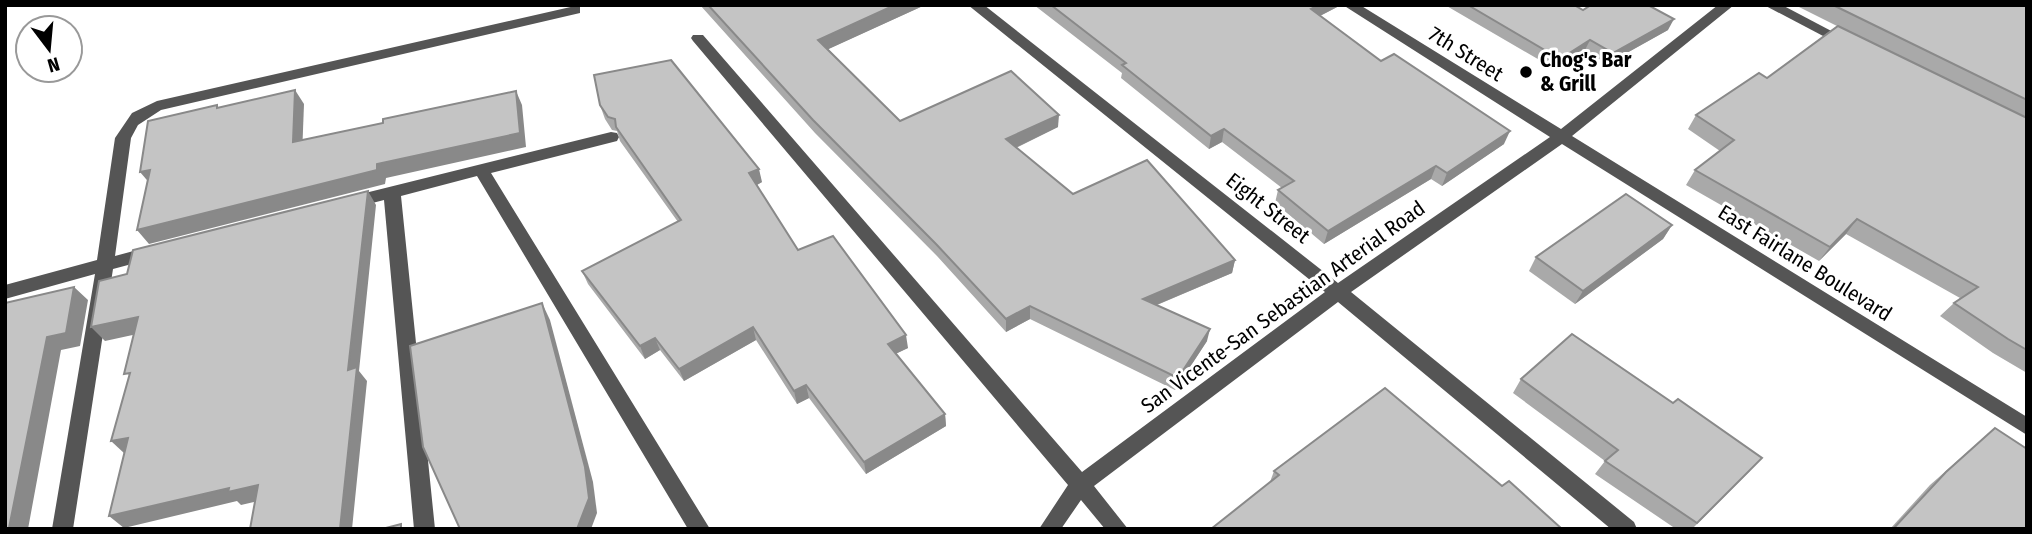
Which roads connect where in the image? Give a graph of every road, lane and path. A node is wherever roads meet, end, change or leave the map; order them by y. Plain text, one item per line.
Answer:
1 (975, 5) edge
2 (1350, 5) edge
3 (1727, 5) edge
4 (1770, 5) edge
5 (575, 10) dead end
6 (698, 38) dead end
7 (1868, 53) edge
8 (611, 137) edge
9 (1560, 138) junction
10 (481, 169) junction
11 (393, 192) junction
12 (327, 208) edge
13 (170, 247) edge
14 (105, 264) junction
15 (5, 292) edge
16 (1338, 292) junction
17 (2027, 427) edge
18 (1079, 486) junction
19 (62, 529) edge
20 (425, 529) edge
21 (700, 529) edge
22 (1049, 529) edge
23 (1118, 529) edge
24 (1627, 529) edge

1 - 16 street, Eight Street
2 - 9 street, 7th Street
3 - 9 street, San Vicente-San Sebastian Arterial Road
4 - 7 street
5 - 14 street
6 - 18 street
8 - 10 street
9 - 16 street, San Vicente-San Sebastian Arterial Road
9 - 17 street, East Fairlane Boulevard
10 - 11 street
10 - 21 street
11 - 12 street
11 - 20 street
13 - 14 street
14 - 15 street
14 - 19 street
16 - 18 street, San Vicente-San Sebastian Arterial Road
16 - 24 street, Eight Street
18 - 22 street, San Vicente-San Sebastian Arterial Road
18 - 23 street

